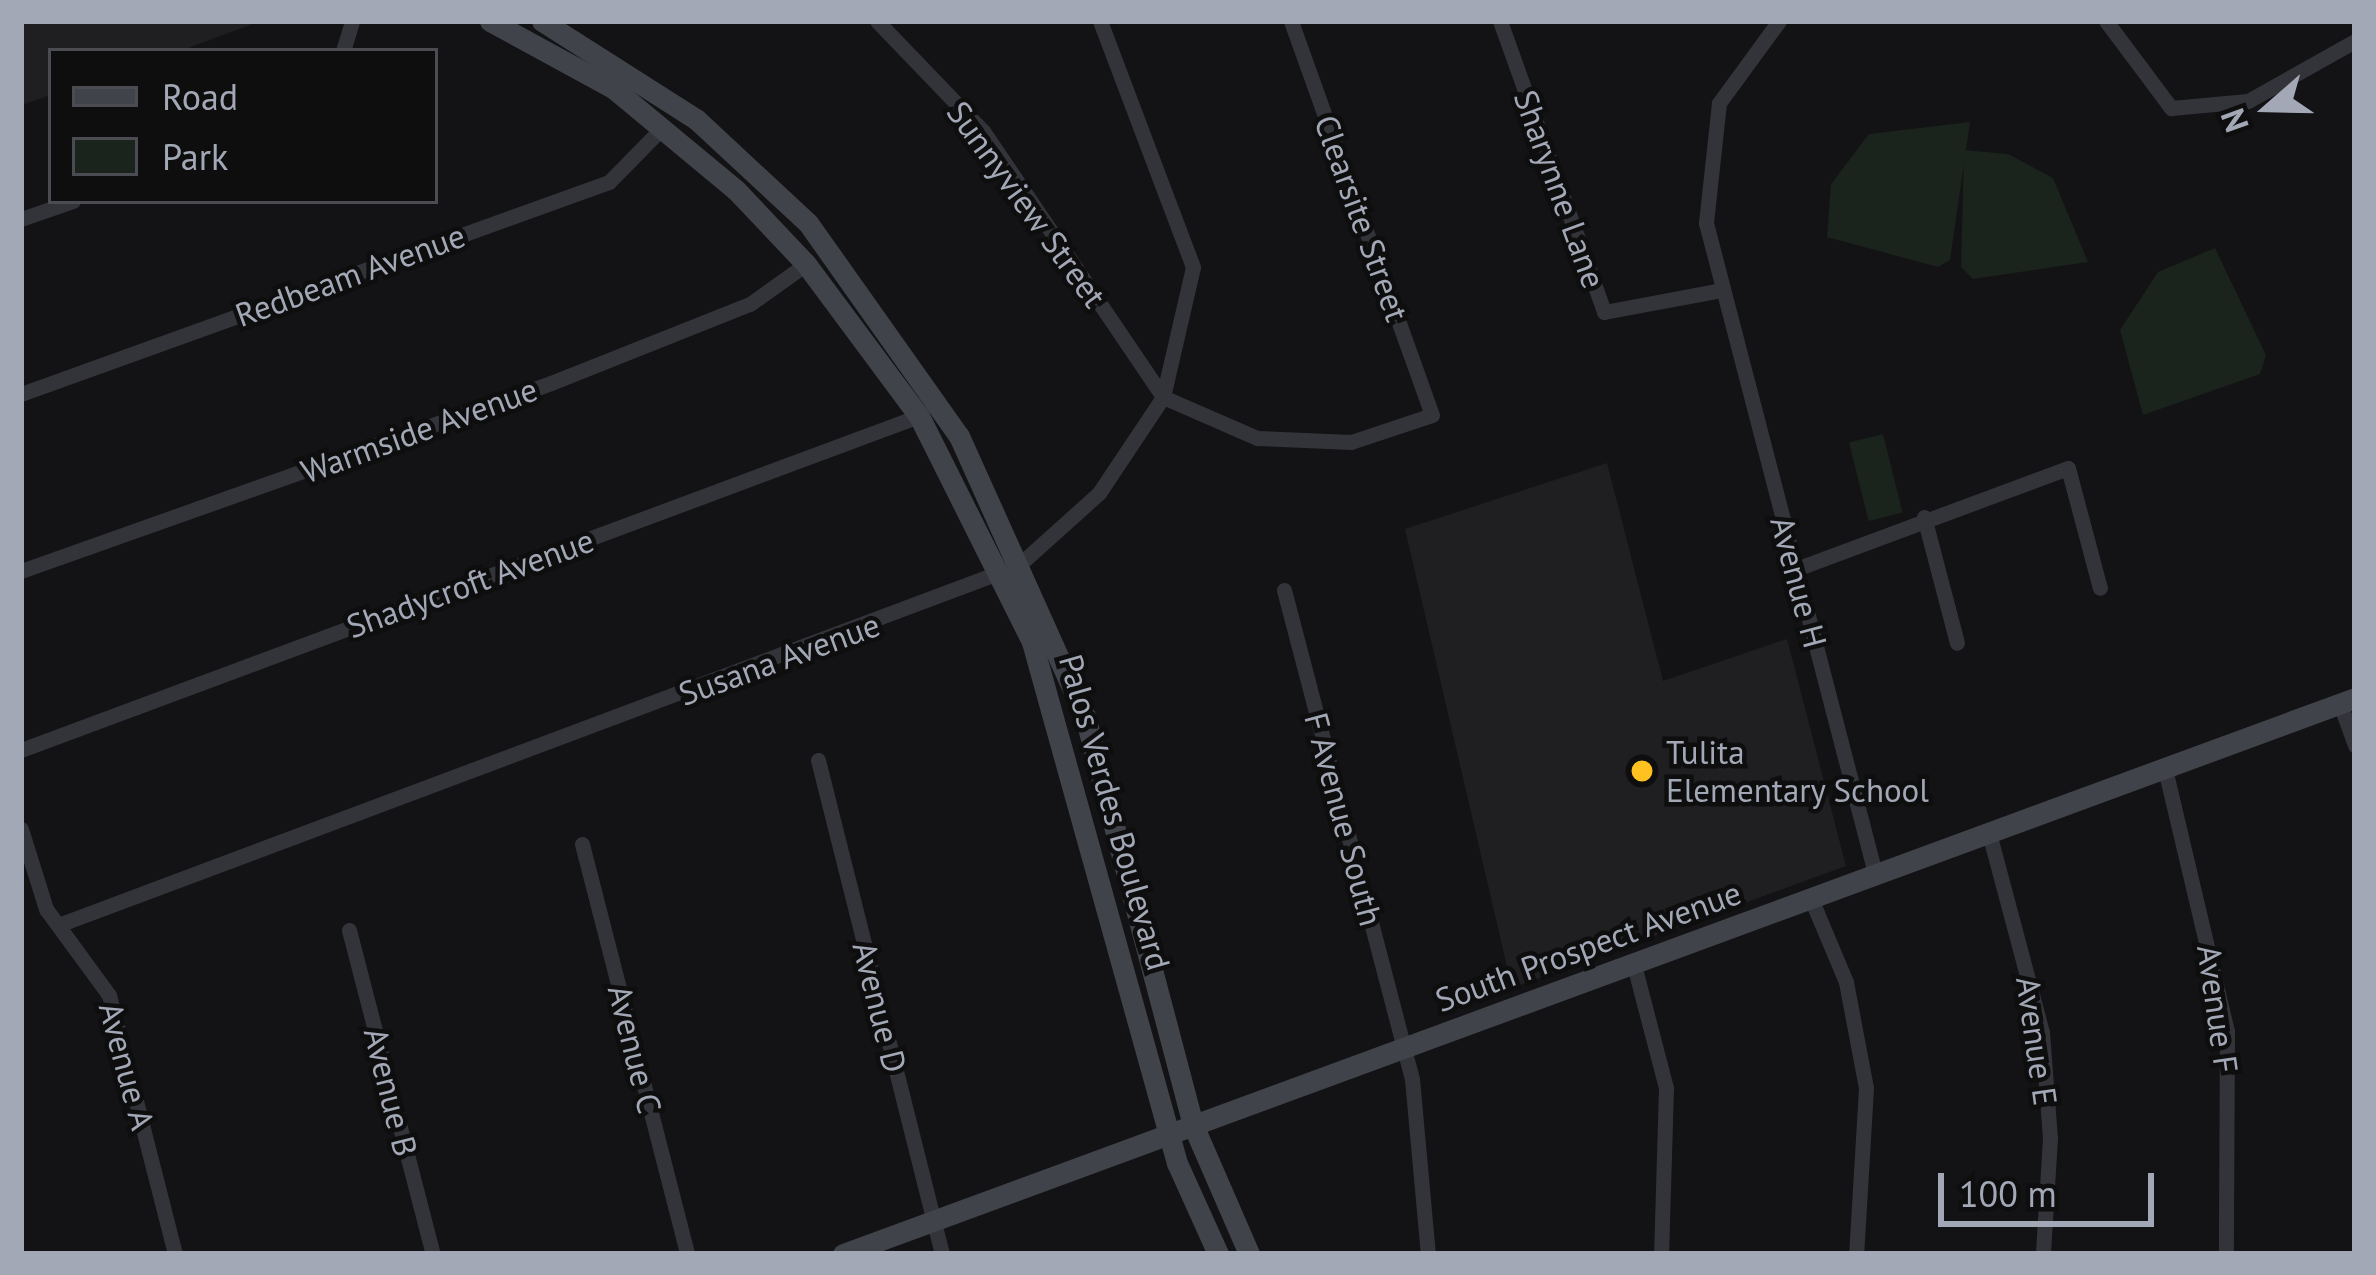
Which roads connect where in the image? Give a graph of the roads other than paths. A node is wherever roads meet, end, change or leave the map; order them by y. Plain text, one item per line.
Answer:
1 (490, 21) edge
2 (542, 21) edge
3 (878, 21) edge
4 (1100, 21) edge
5 (1291, 21) edge
6 (1501, 21) edge
7 (1747, 21) edge
8 (1779, 21) edge
9 (2106, 21) edge
10 (2355, 41) edge
11 (1754, 43) junction
12 (586, 57) junction
13 (662, 128) junction
14 (753, 172) junction
15 (736, 190) junction
16 (64, 204) edge
17 (21, 219) edge
18 (806, 264) junction
19 (1721, 290) junction
20 (882, 320) junction
21 (861, 338) junction
22 (21, 394) edge
23 (1163, 397) junction
24 (919, 416) junction
25 (1924, 517) junction
26 (1019, 565) junction
27 (1796, 569) junction
28 (21, 572) edge
29 (1000, 578) junction
30 (2100, 588) dead end
31 (1284, 590) dead end
32 (1957, 643) dead end
33 (2347, 701) edge
34 (2355, 745) edge
35 (21, 750) edge
36 (818, 760) dead end
37 (2165, 769) junction
38 (21, 829) edge
39 (1989, 833) junction
40 (582, 844) dead end
41 (1875, 874) junction
42 (1811, 901) junction
43 (61, 924) junction
44 (349, 930) dead end
45 (1634, 965) junction
46 (1402, 1048) junction
47 (1193, 1126) junction
48 (1169, 1134) junction
49 (934, 1222) junction
50 (175, 1254) edge
51 (433, 1254) edge
52 (687, 1254) edge
53 (843, 1254) edge
54 (942, 1254) edge
55 (1218, 1254) edge
56 (1249, 1254) edge
57 (1428, 1254) edge
58 (1661, 1254) edge
59 (1856, 1254) edge
60 (2044, 1254) edge
61 (2226, 1254) edge

1 - 12 main road, Palos Verdes Boulevard
2 - 12 main road, Palos Verdes Boulevard
3 - 23 street, Sunnyview Street
4 - 23 street
5 - 23 street, Clearsite Street
6 - 19 street, Sharynne Lane
7 - 11 street
8 - 11 street, Avenue H
9 - 10 street
11 - 19 street, Avenue H
12 - 13 main road, Palos Verdes Boulevard
12 - 14 main road, Palos Verdes Boulevard
13 - 15 main road, Palos Verdes Boulevard
13 - 22 street, Redbeam Avenue
14 - 15 main road
14 - 20 main road, Palos Verdes Boulevard
15 - 18 main road, Palos Verdes Boulevard
16 - 17 street
18 - 21 main road, Palos Verdes Boulevard
18 - 28 street, Warmside Avenue
19 - 27 street, Avenue H
20 - 21 main road
20 - 26 main road, Palos Verdes Boulevard
21 - 24 main road, Palos Verdes Boulevard
23 - 26 street, Susana Avenue
24 - 29 main road, Palos Verdes Boulevard
24 - 35 street, Shadycroft Avenue
25 - 27 street
25 - 30 street
25 - 32 street
26 - 29 street, Susana Avenue
26 - 47 main road, Palos Verdes Boulevard
27 - 41 street, Avenue H
29 - 43 street, Susana Avenue
29 - 48 main road, Palos Verdes Boulevard
31 - 46 street, F Avenue South
33 - 34 street
33 - 37 main road, South Prospect Avenue
36 - 49 street, Avenue D
37 - 39 main road, South Prospect Avenue
37 - 61 street, Avenue F
38 - 43 street, Avenue A
39 - 41 main road, South Prospect Avenue
39 - 60 street, Avenue E
40 - 52 street, Avenue C
41 - 42 main road, South Prospect Avenue
42 - 45 main road, South Prospect Avenue
42 - 59 street
43 - 50 street, Avenue A
44 - 51 street, Avenue B
45 - 46 main road, South Prospect Avenue
45 - 58 street
46 - 47 main road, South Prospect Avenue
46 - 57 street, F Avenue South
47 - 48 main road, South Prospect Avenue
47 - 56 main road, Palos Verdes Boulevard
48 - 49 main road, South Prospect Avenue
48 - 55 main road, Palos Verdes Boulevard
49 - 53 main road, South Prospect Avenue
49 - 54 street, Avenue D

